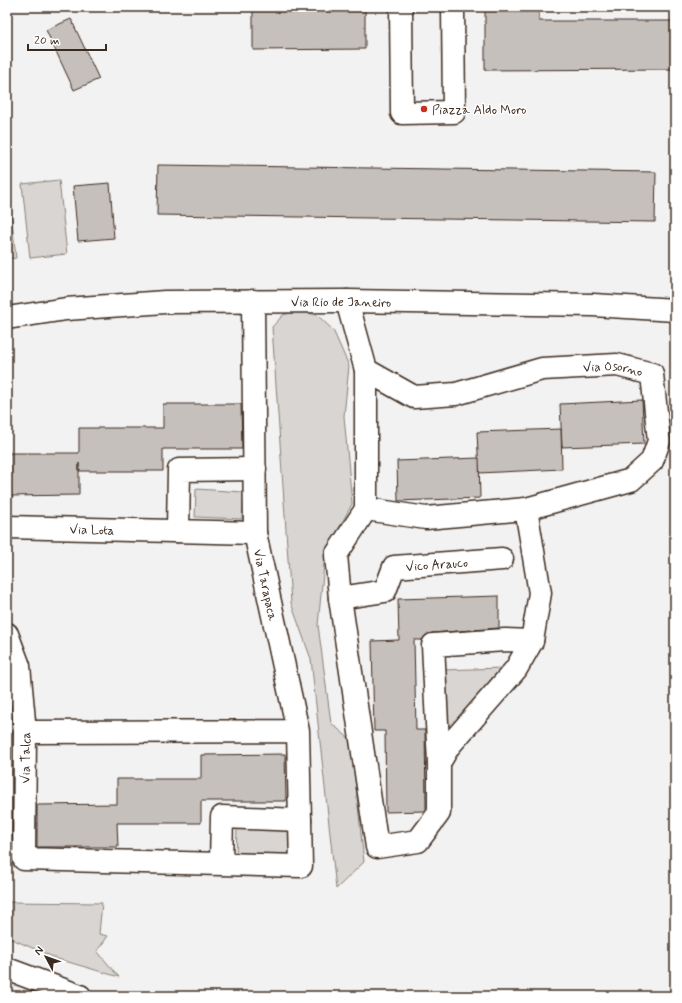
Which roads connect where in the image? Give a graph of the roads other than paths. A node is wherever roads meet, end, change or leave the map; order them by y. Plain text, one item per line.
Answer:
1 (401, 7) edge
2 (453, 7) edge
3 (253, 301) junction
4 (347, 301) junction
5 (675, 310) edge
6 (7, 318) edge
7 (366, 370) junction
8 (255, 469) junction
9 (366, 509) junction
10 (526, 509) junction
11 (7, 527) edge
12 (178, 531) junction
13 (255, 533) junction
14 (502, 559) dead end
15 (340, 598) junction
16 (7, 634) edge
17 (532, 641) junction
18 (298, 731) junction
19 (25, 732) junction
20 (439, 763) junction
21 (300, 820) junction
22 (222, 863) junction
23 (301, 866) joint
24 (7, 969) edge
25 (80, 996) edge

1 - 2 street
3 - 4 street, Via Rio de Janeiro
3 - 6 street, Via Rio de Janeiro
3 - 8 street, Via Tarapaca
4 - 5 street, Via Rio de Janeiro
4 - 7 street
7 - 9 street
7 - 10 street, Via Osorno
8 - 12 street
8 - 13 street, Via Tarapaca
9 - 10 street, Via Osorno
9 - 15 street
10 - 17 street
11 - 12 street, Via Lota
12 - 13 street, Via Lota
13 - 18 street, Via Tarapaca
14 - 15 street, Vico Arauco
15 - 20 street
16 - 19 street
17 - 20 street
17 - 20 street
18 - 19 street, Via Talca
18 - 21 street, Via Tarapaca
19 - 22 street, Via Talca
21 - 22 street
21 - 23 street, Via Tarapaca
22 - 23 street, Via Talca
24 - 25 street

